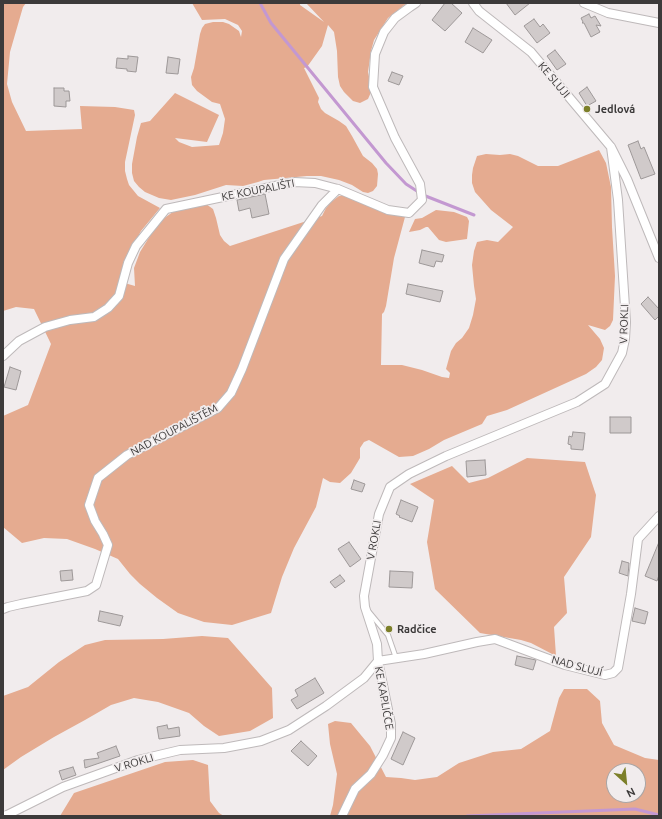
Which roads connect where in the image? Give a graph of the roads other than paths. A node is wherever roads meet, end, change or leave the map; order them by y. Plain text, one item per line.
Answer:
1 (416, 3) edge
2 (473, 3) edge
3 (584, 3) edge
4 (659, 23) edge
5 (611, 147) junction
6 (338, 189) junction
7 (659, 258) edge
8 (3, 356) edge
9 (659, 516) edge
10 (365, 607) junction
11 (3, 609) edge
12 (396, 658) junction
13 (378, 661) junction
14 (3, 816) edge
15 (342, 816) edge

1 - 6 street, KE KOUPALIŠTI
2 - 5 street, KE SLUJI
3 - 4 street
5 - 7 street, KE SLUJI
5 - 10 street, V ROKLI
6 - 8 street, KE KOUPALIŠTI
6 - 11 street, NAD KOUPALIŠTĚM
9 - 12 street, NAD SLUJÍ
10 - 12 lane
10 - 13 street, V ROKLI
12 - 13 street, NAD SLUJÍ
13 - 14 street, V ROKLI
13 - 15 street, KE KAPLIČCE

